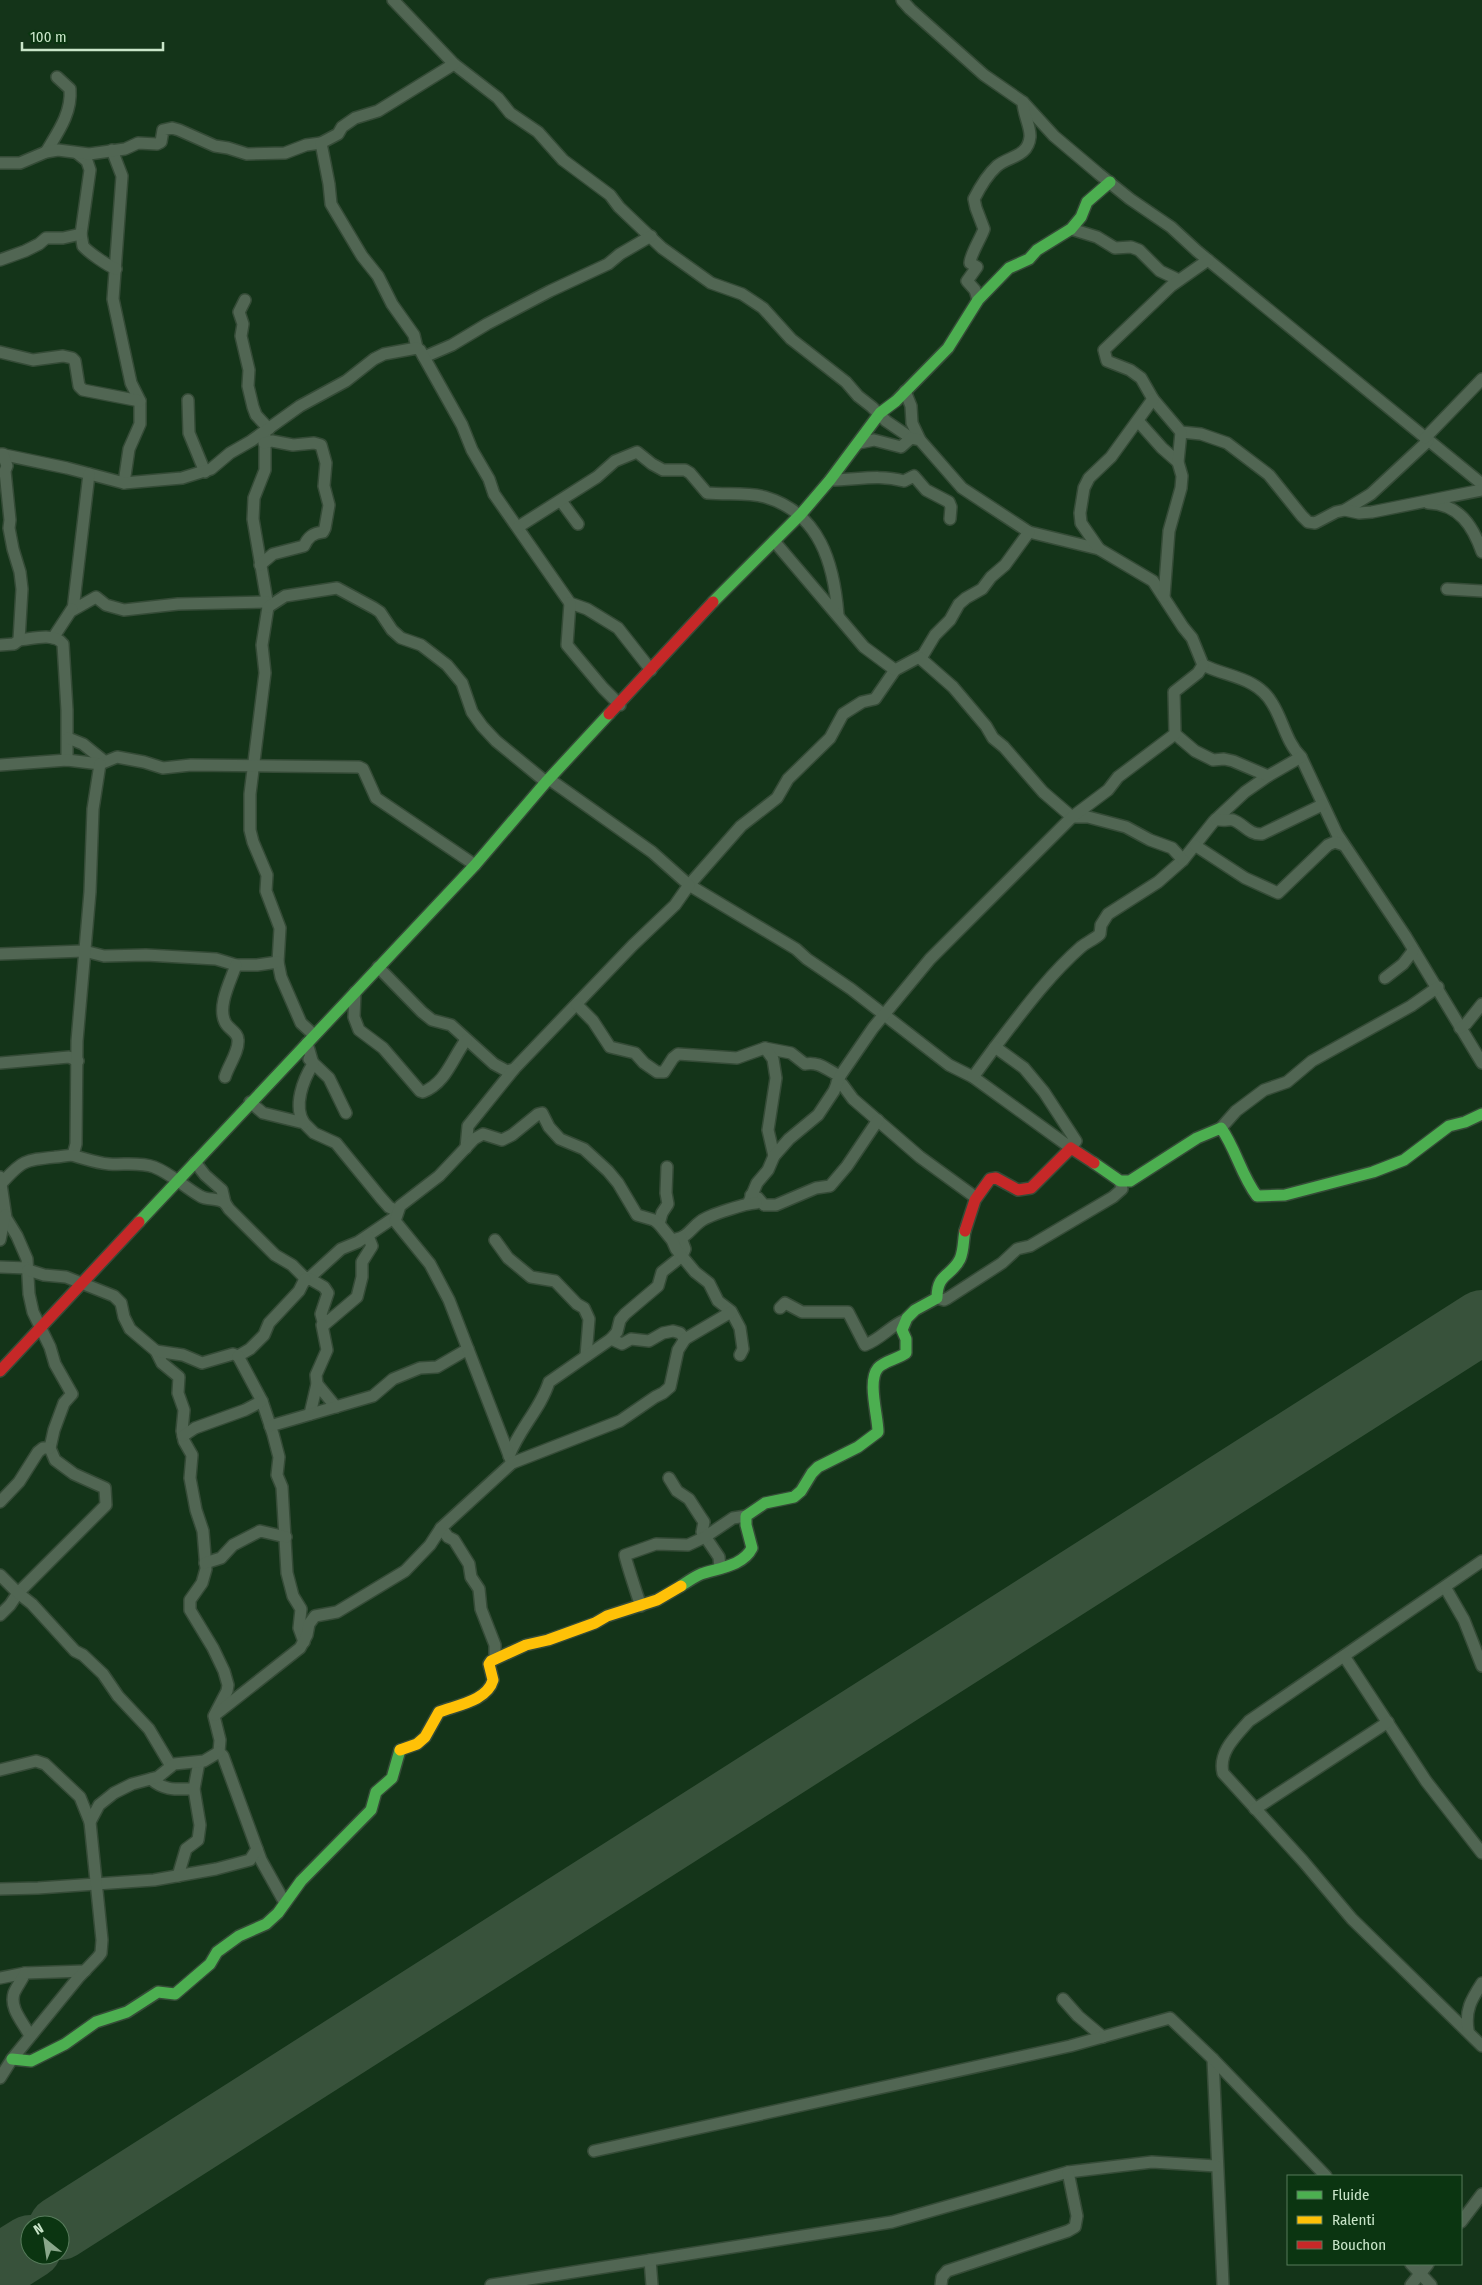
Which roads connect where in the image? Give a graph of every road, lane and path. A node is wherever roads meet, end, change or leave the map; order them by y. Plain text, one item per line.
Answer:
1 (393, 0) edge
2 (902, 0) edge
3 (454, 64) junction
4 (57, 78) dead end
5 (1023, 102) junction
6 (321, 143) junction
7 (125, 149) junction
8 (112, 150) junction
9 (46, 152) junction
10 (77, 153) junction
11 (0, 163) edge
12 (121, 169) junction
13 (1110, 182) junction
14 (1071, 229) junction
15 (81, 234) junction
16 (651, 236) junction
17 (0, 260) edge
18 (1208, 260) junction
19 (116, 269) junction
20 (1179, 280) junction
21 (245, 300) dead end
22 (978, 300) junction
23 (0, 352) edge
24 (421, 352) junction
25 (1482, 379) edge
26 (906, 391) junction
27 (1153, 399) junction
28 (188, 400) dead end
29 (140, 401) junction
30 (880, 414) junction
31 (1138, 421) junction
32 (1181, 432) junction
33 (266, 435) junction
34 (916, 439) junction
35 (1427, 440) junction
36 (859, 443) junction
37 (2, 454) edge
38 (1178, 462) junction
39 (205, 472) junction
40 (89, 474) junction
41 (830, 480) junction
42 (124, 483) junction
43 (1482, 484) edge
44 (1482, 490) edge
45 (561, 501) junction
46 (1417, 503) junction
47 (1345, 510) junction
48 (801, 514) junction
49 (950, 519) dead end
50 (578, 524) dead end
51 (518, 527) junction
52 (1029, 532) junction
53 (774, 540) junction
54 (1099, 549) junction
55 (1482, 552) edge
56 (260, 565) junction
57 (1447, 589) dead end
58 (1482, 591) edge
59 (1164, 597) junction
60 (267, 600) junction
61 (570, 603) junction
62 (72, 609) junction
63 (838, 615) junction
64 (53, 638) junction
65 (19, 640) junction
66 (0, 644) edge
67 (920, 658) junction
68 (1203, 665) junction
69 (652, 670) junction
70 (895, 670) junction
71 (620, 705) junction
72 (1175, 734) junction
73 (68, 738) junction
74 (1301, 756) junction
75 (67, 760) junction
76 (102, 762) junction
77 (0, 766) edge
78 (253, 766) junction
79 (1268, 776) junction
80 (548, 780) junction
81 (1322, 805) junction
82 (1072, 817) junction
83 (1216, 819) junction
84 (1344, 845) junction
85 (1186, 854) junction
86 (475, 865) junction
87 (688, 885) junction
88 (84, 951) junction
89 (1413, 951) junction
90 (0, 954) edge
91 (104, 956) junction
92 (278, 962) junction
93 (236, 965) junction
94 (378, 967) junction
95 (82, 975) junction
96 (1385, 978) dead end
97 (1438, 987) junction
98 (355, 992) junction
99 (577, 1004) junction
100 (1482, 1004) edge
101 (884, 1014) junction
102 (1460, 1028) junction
103 (311, 1039) junction
104 (466, 1040) junction
105 (995, 1047) junction
106 (765, 1048) junction
107 (296, 1055) junction
108 (73, 1059) junction
109 (0, 1063) edge
110 (1482, 1063) edge
111 (314, 1064) junction
112 (514, 1069) junction
113 (973, 1077) junction
114 (226, 1078) dead end
115 (838, 1079) junction
116 (250, 1102) junction
117 (346, 1112) dead end
118 (1482, 1114) edge
119 (878, 1120) junction
120 (304, 1123) junction
121 (1221, 1128) junction
122 (466, 1148) junction
123 (1071, 1148) junction
124 (73, 1155) junction
125 (774, 1156) junction
126 (195, 1162) junction
127 (667, 1167) dead end
128 (179, 1179) junction
129 (0, 1180) edge
130 (1124, 1184) junction
131 (975, 1197) junction
132 (754, 1200) junction
133 (225, 1203) junction
134 (5, 1214) junction
135 (396, 1214) junction
136 (659, 1224) junction
137 (368, 1236) junction
138 (677, 1239) junction
139 (0, 1240) edge
140 (495, 1240) dead end
141 (682, 1256) junction
142 (0, 1266) edge
143 (28, 1269) junction
144 (308, 1279) junction
145 (83, 1282) junction
146 (328, 1293) junction
147 (937, 1298) junction
148 (350, 1305) junction
149 (780, 1308) dead end
150 (727, 1311) junction
151 (905, 1320) junction
152 (322, 1325) junction
153 (42, 1327) junction
154 (611, 1339) junction
155 (685, 1339) junction
156 (468, 1349) junction
157 (156, 1351) junction
158 (740, 1355) dead end
159 (238, 1356) junction
160 (586, 1356) junction
161 (0, 1371) edge
162 (317, 1384) junction
163 (262, 1401) junction
164 (336, 1407) junction
165 (310, 1414) junction
166 (270, 1426) junction
167 (183, 1436) junction
168 (50, 1448) junction
169 (510, 1459) junction
170 (668, 1478) dead end
171 (0, 1502) edge
172 (746, 1516) junction
173 (444, 1532) junction
174 (286, 1537) junction
175 (705, 1537) junction
176 (1482, 1561) edge
177 (205, 1563) junction
178 (720, 1568) junction
179 (0, 1575) edge
180 (1445, 1587) junction
181 (18, 1594) junction
182 (641, 1606) junction
183 (0, 1616) edge
184 (304, 1642) junction
185 (1344, 1656) junction
186 (495, 1658) junction
187 (1482, 1666) edge
188 (214, 1716) junction
189 (1388, 1722) junction
190 (220, 1752) junction
191 (199, 1762) junction
192 (171, 1766) junction
193 (0, 1770) edge
194 (151, 1779) junction
195 (194, 1789) junction
196 (1255, 1809) junction
197 (90, 1822) junction
198 (1482, 1853) edge
199 (256, 1856) junction
200 (178, 1876) junction
201 (97, 1883) junction
202 (0, 1889) edge
203 (285, 1903) junction
204 (85, 1970) junction
205 (26, 1972) junction
206 (0, 1978) edge
207 (1482, 1983) edge
208 (1063, 1999) dead end
209 (1468, 2030) junction
210 (30, 2036) junction
211 (1103, 2037) junction
212 (1482, 2046) edge
213 (12, 2059) junction
214 (1213, 2059) junction
215 (0, 2078) edge
216 (594, 2151) dead end
217 (1216, 2166) junction
218 (1068, 2172) junction
219 (1325, 2175) edge
220 (1482, 2194) edge
221 (1462, 2221) edge
222 (650, 2260) junction
223 (1412, 2265) edge
224 (1427, 2265) edge
225 (1421, 2274) junction
226 (490, 2285) edge
227 (652, 2285) edge
228 (941, 2285) edge
229 (1223, 2285) edge
230 (1411, 2285) edge
231 (1431, 2285) edge

1 - 3 street
2 - 5 street
3 - 6 street
3 - 16 street
4 - 9 street
5 - 13 street
5 - 22 street
6 - 7 street
6 - 24 street
7 - 8 street
7 - 12 street
8 - 10 street
8 - 12 street
9 - 10 street
9 - 11 street
10 - 15 street
12 - 19 street
13 - 14 street
13 - 18 street
14 - 20 street
14 - 22 street
15 - 17 street
15 - 19 street
16 - 24 street
16 - 30 street
18 - 20 street
18 - 35 street
19 - 29 street
20 - 27 street
21 - 33 street
22 - 26 street
23 - 29 street
24 - 33 street
24 - 51 street
25 - 35 street
26 - 30 street
26 - 34 street
27 - 31 street
27 - 32 street
28 - 39 street
29 - 42 street
30 - 34 street
30 - 36 street
31 - 38 street
31 - 54 street
32 - 38 street
32 - 47 street
33 - 39 street
33 - 56 street
33 - 56 street
34 - 36 street
34 - 52 street
35 - 43 street
35 - 47 street
36 - 41 street
37 - 40 street
37 - 65 street
38 - 59 street
39 - 42 street
40 - 42 street
40 - 62 street
41 - 48 street
41 - 49 street
44 - 46 street
45 - 48 street
45 - 50 street
45 - 51 street
46 - 47 street
46 - 55 street
48 - 53 street
48 - 63 street
51 - 61 street
52 - 54 street
52 - 67 street
53 - 63 street
53 - 69 street
54 - 59 street
56 - 60 street
57 - 58 street
59 - 68 street
60 - 62 street
60 - 78 street
60 - 80 street
61 - 69 street
61 - 71 street
62 - 64 street
63 - 70 street
64 - 65 street
64 - 73 street
65 - 66 street
67 - 70 street
67 - 82 street
68 - 72 street
68 - 74 street
69 - 71 street
70 - 87 street
71 - 80 street
72 - 79 street
72 - 82 street
73 - 75 street
73 - 76 street
74 - 79 street
74 - 81 street
75 - 76 street
75 - 77 street
76 - 78 street
76 - 88 street
78 - 86 street
78 - 92 street
79 - 83 street
80 - 86 street
80 - 87 street
81 - 83 street
81 - 84 street
82 - 85 street
82 - 101 street
83 - 85 street
84 - 85 street
84 - 89 street
85 - 105 street
86 - 94 street
87 - 99 street
87 - 101 street
88 - 90 street
88 - 91 street
88 - 95 street
89 - 96 street
89 - 97 street
91 - 93 street
91 - 95 street
92 - 93 street
92 - 103 street
93 - 114 street
94 - 98 street
94 - 104 street
95 - 108 street
97 - 102 street
97 - 121 street
98 - 103 street
98 - 104 street
99 - 106 street
99 - 112 street
100 - 102 street
101 - 113 street
101 - 115 street
102 - 110 street
103 - 107 street
103 - 111 street
104 - 112 street
105 - 113 street
105 - 123 street
106 - 115 street
106 - 125 street
107 - 111 street
107 - 116 street
108 - 109 street
108 - 124 street
111 - 117 street
111 - 120 street
112 - 122 street
113 - 123 street
115 - 119 street
115 - 125 street
116 - 120 street
116 - 126 street
118 - 121 street
119 - 131 street
119 - 132 street
120 - 135 street
121 - 130 street
122 - 135 street
122 - 136 street
123 - 130 street
123 - 131 street
124 - 128 street
124 - 129 street
125 - 132 street
126 - 128 street
126 - 133 street
127 - 136 street
128 - 133 street
128 - 145 street
129 - 134 street
130 - 147 street
131 - 147 street
132 - 138 street
133 - 144 street
134 - 139 street
134 - 143 street
135 - 137 street
135 - 156 street
136 - 138 street
137 - 144 street
137 - 148 street
138 - 141 street
140 - 160 street
141 - 150 street
141 - 154 street
142 - 143 street
143 - 145 street
143 - 153 street
144 - 146 street
144 - 159 street
145 - 153 street
145 - 157 street
146 - 148 street
146 - 152 street
147 - 151 street
148 - 152 street
149 - 151 street
150 - 155 street
150 - 158 street
151 - 172 street
152 - 162 street
153 - 161 street
153 - 168 street
154 - 155 street
154 - 160 street
155 - 169 street
156 - 164 street
156 - 169 street
157 - 159 street
157 - 167 street
159 - 163 street
160 - 169 street
162 - 164 street
162 - 165 street
163 - 166 street
163 - 167 street
164 - 165 street
165 - 166 street
166 - 174 street
167 - 177 street
168 - 171 street
168 - 181 street
169 - 173 street
170 - 175 street
172 - 175 street
172 - 178 street
173 - 184 street
173 - 186 street
174 - 177 street
174 - 184 street
175 - 178 street
175 - 182 street
176 - 180 street
177 - 188 street
178 - 182 street
179 - 181 street
180 - 185 street
180 - 187 street
181 - 183 street
181 - 192 street
182 - 186 street
184 - 188 street
185 - 189 street
185 - 196 street
186 - 203 street
188 - 190 street
189 - 196 street
189 - 198 street
190 - 191 street
190 - 199 street
191 - 192 street
191 - 195 street
192 - 194 street
193 - 197 street
194 - 195 street
194 - 197 street
195 - 200 street
196 - 209 street
197 - 201 street
199 - 200 street
199 - 203 street
200 - 201 street
201 - 202 street
201 - 204 street
203 - 213 street
204 - 205 street
204 - 210 street
205 - 206 street
205 - 210 street
207 - 209 street
208 - 211 street
209 - 212 street
210 - 213 street
211 - 214 street
211 - 216 street
213 - 215 street
214 - 217 street
214 - 219 street
217 - 218 street
217 - 229 street
218 - 222 street
218 - 228 street
220 - 221 street
222 - 226 street
222 - 227 street
223 - 225 street
224 - 225 street
225 - 230 street
225 - 231 street

